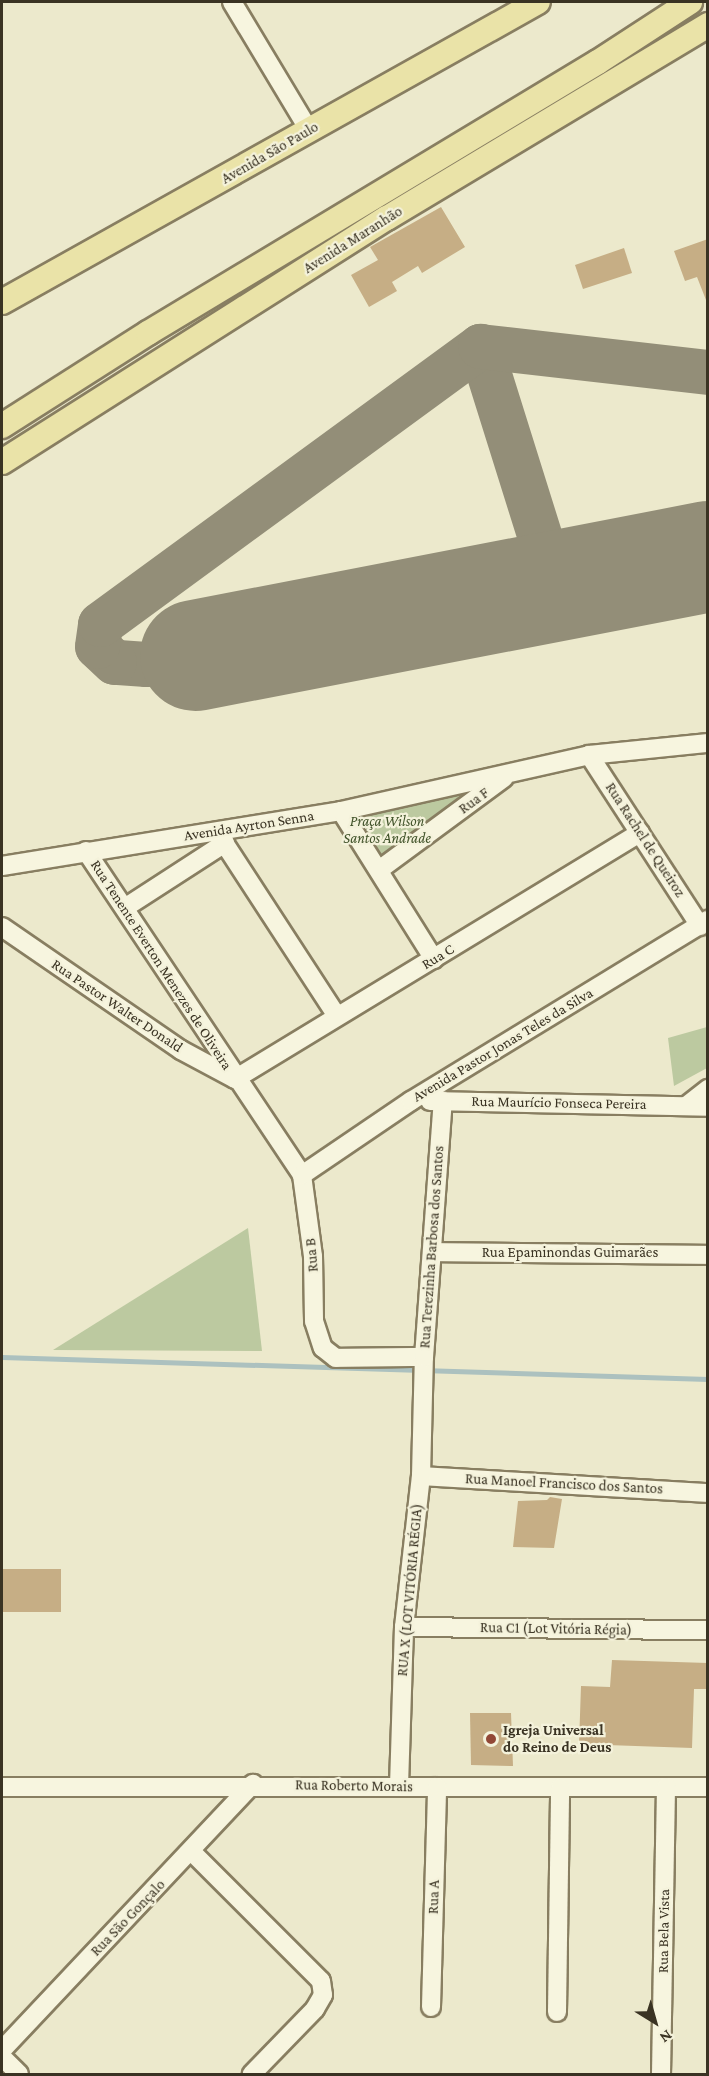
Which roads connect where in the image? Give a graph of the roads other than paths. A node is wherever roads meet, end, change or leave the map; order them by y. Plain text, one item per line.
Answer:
1 (232, 2) edge
2 (538, 2) edge
3 (690, 2) edge
4 (708, 25) edge
5 (309, 130) junction
6 (2, 302) edge
7 (108, 358) junction
8 (125, 383) junction
9 (2, 426) edge
10 (2, 462) edge
11 (708, 743) edge
12 (590, 755) junction
13 (511, 774) junction
14 (341, 811) junction
15 (640, 833) junction
16 (221, 838) junction
17 (87, 851) junction
18 (2, 866) edge
19 (379, 870) junction
20 (126, 907) junction
21 (704, 923) edge
22 (2, 927) edge
23 (434, 959) junction
24 (337, 1016) junction
25 (235, 1079) junction
26 (708, 1089) edge
27 (411, 1101) junction
28 (443, 1101) junction
29 (686, 1106) junction
30 (708, 1107) edge
31 (302, 1175) junction
32 (432, 1252) junction
33 (708, 1254) edge
34 (424, 1357) junction
35 (422, 1394) joint
36 (421, 1476) junction
37 (708, 1493) edge
38 (404, 1627) junction
39 (708, 1630) edge
40 (253, 1784) junction
41 (399, 1786) junction
42 (2, 1787) edge
43 (437, 1787) junction
44 (666, 1787) junction
45 (708, 1787) edge
46 (560, 1788) junction
47 (192, 1852) junction
48 (431, 2007) dead end
49 (557, 2012) dead end
50 (2, 2050) edge
51 (2, 2057) edge
52 (19, 2074) edge
53 (252, 2074) edge
54 (661, 2074) edge

1 - 5 street
2 - 5 main road, Avenida São Paulo
3 - 7 main road, Avenida Maranhão
4 - 8 main road, Avenida Maranhão
5 - 6 main road, Avenida São Paulo
7 - 8 main road
7 - 9 main road, Avenida Maranhão
8 - 10 main road, Avenida Maranhão
11 - 12 street, Avenida Ayrton Senna
12 - 13 street, Avenida Ayrton Senna
12 - 15 street, Rua Rachel de Queiroz
13 - 14 street, Avenida Ayrton Senna
13 - 19 street, Rua F
14 - 16 street, Avenida Ayrton Senna
14 - 19 street
15 - 21 street, Rua Rachel de Queiroz
15 - 23 street, Rua C
16 - 17 street, Avenida Ayrton Senna
16 - 20 street
16 - 24 street
17 - 18 street, Avenida Ayrton Senna
17 - 20 street, Rua Tenente Everton Menezes de Oliveira
19 - 23 street
20 - 25 street, Rua Tenente Everton Menezes de Oliveira
21 - 27 street, Avenida Pastor Jonas Teles da Silva
22 - 25 street, Rua Pastor Walter Donald
23 - 24 street, Rua C
24 - 25 street, Rua C
25 - 31 street, Rua B
26 - 29 street
27 - 28 street, Rua Maurício Fonseca Pereira
27 - 31 street, Avenida Pastor Jonas Teles da Silva
28 - 29 street, Rua Maurício Fonseca Pereira
28 - 32 street, Rua Terezinha Barbosa dos Santos
29 - 30 street, Rua Maurício Fonseca Pereira
31 - 34 street, Rua B
32 - 33 street, Rua Epaminondas Guimarães
32 - 34 street, Rua Terezinha Barbosa dos Santos
34 - 35 street, Rua Terezinha Barbosa dos Santos
35 - 36 street, RUA X (LOT VITÓRIA RÉGIA)
36 - 37 street, Rua Manoel Francisco dos Santos
36 - 38 street, RUA X (LOT VITÓRIA RÉGIA)
38 - 39 street, Rua C1 (Lot Vitória Régia)
38 - 41 street, RUA X (LOT VITÓRIA RÉGIA)
40 - 41 street, Rua Roberto Morais
40 - 42 street, Rua Roberto Morais
40 - 47 street, Rua São Gonçalo
41 - 43 street, Rua Roberto Morais
43 - 46 street, Rua Roberto Morais
43 - 48 street, Rua A
44 - 45 street, Rua Roberto Morais
44 - 46 street, Rua Roberto Morais
44 - 54 street, Rua Bela Vista
46 - 49 street
47 - 50 street, Rua São Gonçalo
47 - 53 street
51 - 52 street

